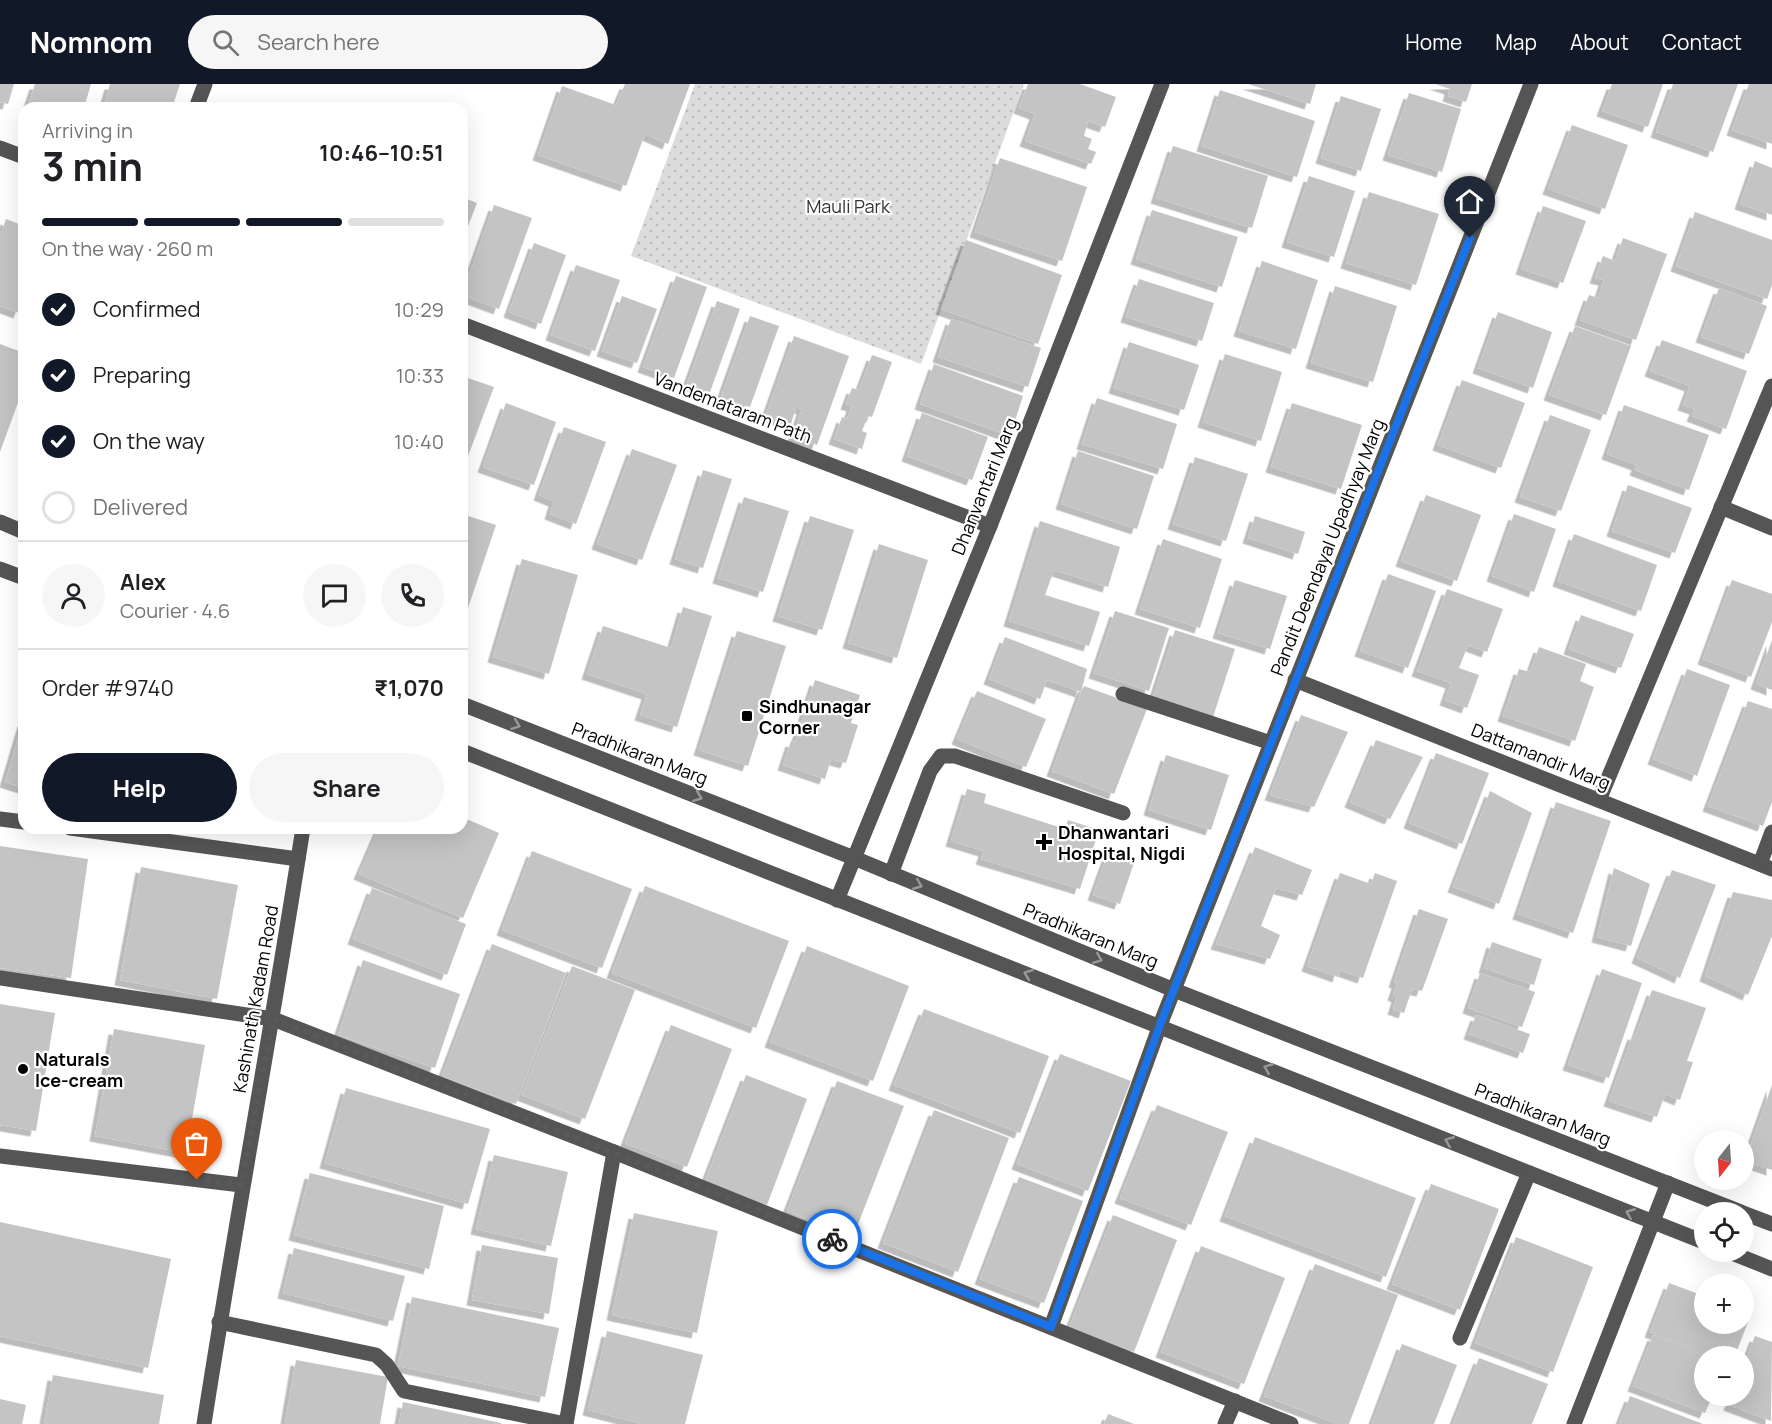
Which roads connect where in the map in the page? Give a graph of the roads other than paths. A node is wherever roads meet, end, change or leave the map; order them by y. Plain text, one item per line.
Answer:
1 (205, 84) edge
2 (1162, 84) edge
3 (1531, 84) edge
4 (198, 102) edge
5 (0, 148) edge
6 (18, 155) edge
7 (468, 326) edge
8 (1772, 386) edge
9 (1721, 507) junction
10 (0, 522) edge
11 (990, 526) junction
12 (1772, 528) edge
13 (18, 530) edge
14 (1, 573) edge
15 (18, 577) edge
16 (1295, 680) junction
17 (1124, 694) dead end
18 (468, 706) edge
19 (1270, 743) junction
20 (468, 753) edge
21 (1599, 800) junction
22 (1123, 813) dead end
23 (0, 819) edge
24 (18, 821) edge
25 (1772, 832) edge
26 (114, 834) edge
27 (302, 834) edge
28 (854, 858) junction
29 (298, 859) junction
30 (1766, 866) edge
31 (891, 874) junction
32 (837, 900) junction
33 (0, 978) edge
34 (1174, 990) junction
35 (273, 1019) junction
36 (1160, 1025) junction
37 (614, 1152) junction
38 (0, 1156) edge
39 (1529, 1173) junction
40 (1668, 1184) junction
41 (241, 1185) junction
42 (1716, 1202) edge
43 (1754, 1217) edge
44 (1652, 1221) junction
45 (1772, 1224) edge
46 (1694, 1238) edge
47 (1754, 1262) edge
48 (1772, 1269) edge
49 (219, 1322) junction
50 (1051, 1327) junction
51 (1460, 1338) dead end
52 (1235, 1401) junction
53 (204, 1424) edge
54 (566, 1424) edge
55 (1225, 1424) edge
56 (1291, 1424) edge
57 (1574, 1424) edge

1 - 4 street
2 - 11 street, Dhanvantari Marg
3 - 16 street, Pandit Deendayal Upadhyay Marg
5 - 6 street
7 - 11 street, Vandemataram Path
8 - 9 street
9 - 12 street
9 - 21 street
10 - 13 street
11 - 28 street, Dhanvantari Marg
14 - 15 street
16 - 19 street, Pandit Deendayal Upadhyay Marg
16 - 21 street, Dattamandir Marg
17 - 19 street
18 -> 28 street, Pradhikaran Marg
19 - 34 street, Pandit Deendayal Upadhyay Marg
20 - 32 street
21 - 30 street, Dattamandir Marg
22 - 31 street
23 - 24 street
25 - 30 street
26 - 29 street
27 - 29 street, Kashinath Kadam Road
28 - 31 street, Pradhikaran Marg
28 - 32 street, Dhanvantari Marg
29 - 35 street, Kashinath Kadam Road
31 -> 34 street, Pradhikaran Marg
36 -> 32 street
33 - 35 street
34 - 36 street, Pandit Deendayal Upadhyay Marg
34 - 40 street, Pradhikaran Marg
35 - 37 street
35 - 41 street, Kashinath Kadam Road
39 -> 36 street
36 - 50 street, Pandit Deendayal Upadhyay Marg
37 - 50 street
37 - 54 street
38 - 41 street
44 -> 39 street
39 - 51 street
40 - 42 street, Pradhikaran Marg
40 - 44 street
41 - 49 street, Kashinath Kadam Road
43 - 45 street, Pradhikaran Marg
44 - 46 street
44 - 57 street
47 - 48 street
49 - 53 street, Kashinath Kadam Road
49 - 54 street
50 - 52 street
52 - 55 street
52 - 56 street

